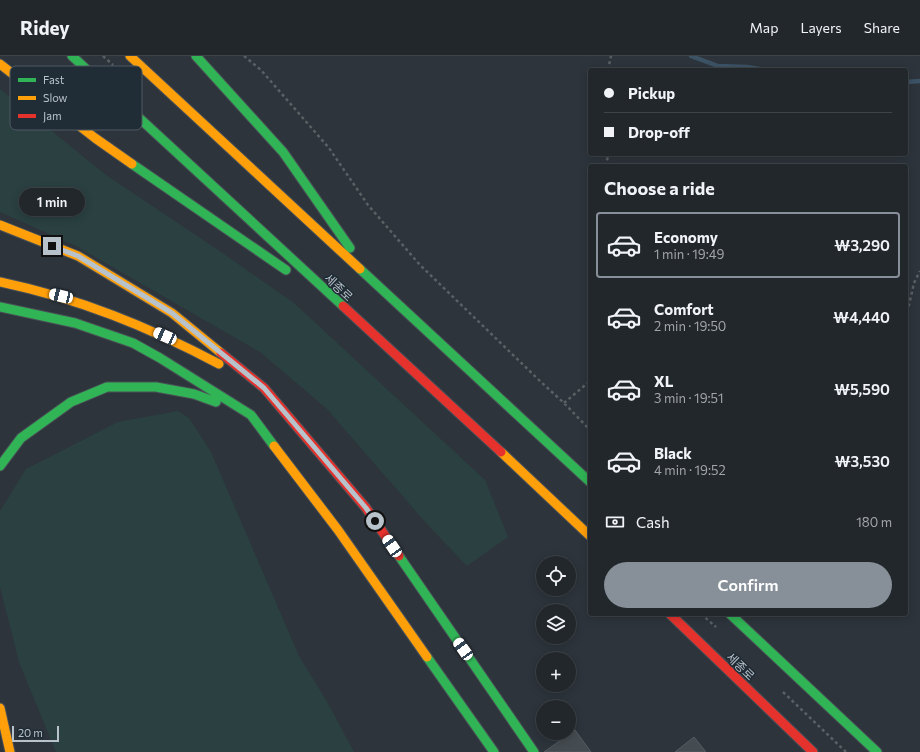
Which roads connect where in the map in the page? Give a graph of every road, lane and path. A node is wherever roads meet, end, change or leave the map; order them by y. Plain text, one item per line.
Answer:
1 (72, 56) edge
2 (130, 56) edge
3 (196, 56) edge
4 (244, 56) edge
5 (611, 56) edge
6 (0, 64) edge
7 (83, 66) edge
8 (141, 66) edge
9 (142, 67) edge
10 (608, 68) edge
11 (10, 72) edge
12 (142, 121) edge
13 (85, 130) edge
14 (0, 225) edge
15 (920, 271) edge
16 (291, 273) dead end
17 (0, 282) edge
18 (304, 282) dead end
19 (375, 283) junction
20 (0, 307) edge
21 (908, 309) edge
22 (356, 318) junction
23 (588, 383) edge
24 (264, 388) junction
25 (564, 402) junction
26 (251, 414) junction
27 (588, 428) edge
28 (0, 466) edge
29 (588, 480) edge
30 (588, 534) edge
31 (672, 616) edge
32 (732, 616) edge
33 (0, 708) edge
34 (10, 752) edge
35 (494, 752) edge
36 (534, 752) edge
37 (813, 752) edge
38 (876, 752) edge

1 - 7 highway, 세종로
2 - 8 highway
3 - 19 highway
4 - 25 path
5 - 10 path
6 - 11 highway
9 - 19 highway
12 - 22 highway, 세종로
13 - 16 highway
14 - 24 highway
15 - 21 path
17 - 24 highway
18 - 22 highway
19 - 29 highway
20 - 26 highway
22 - 30 highway, 세종로
23 - 25 path
24 - 36 highway
25 - 27 path
26 - 28 highway
26 - 35 highway
31 - 37 highway, 세종로
32 - 38 highway
33 - 34 highway

